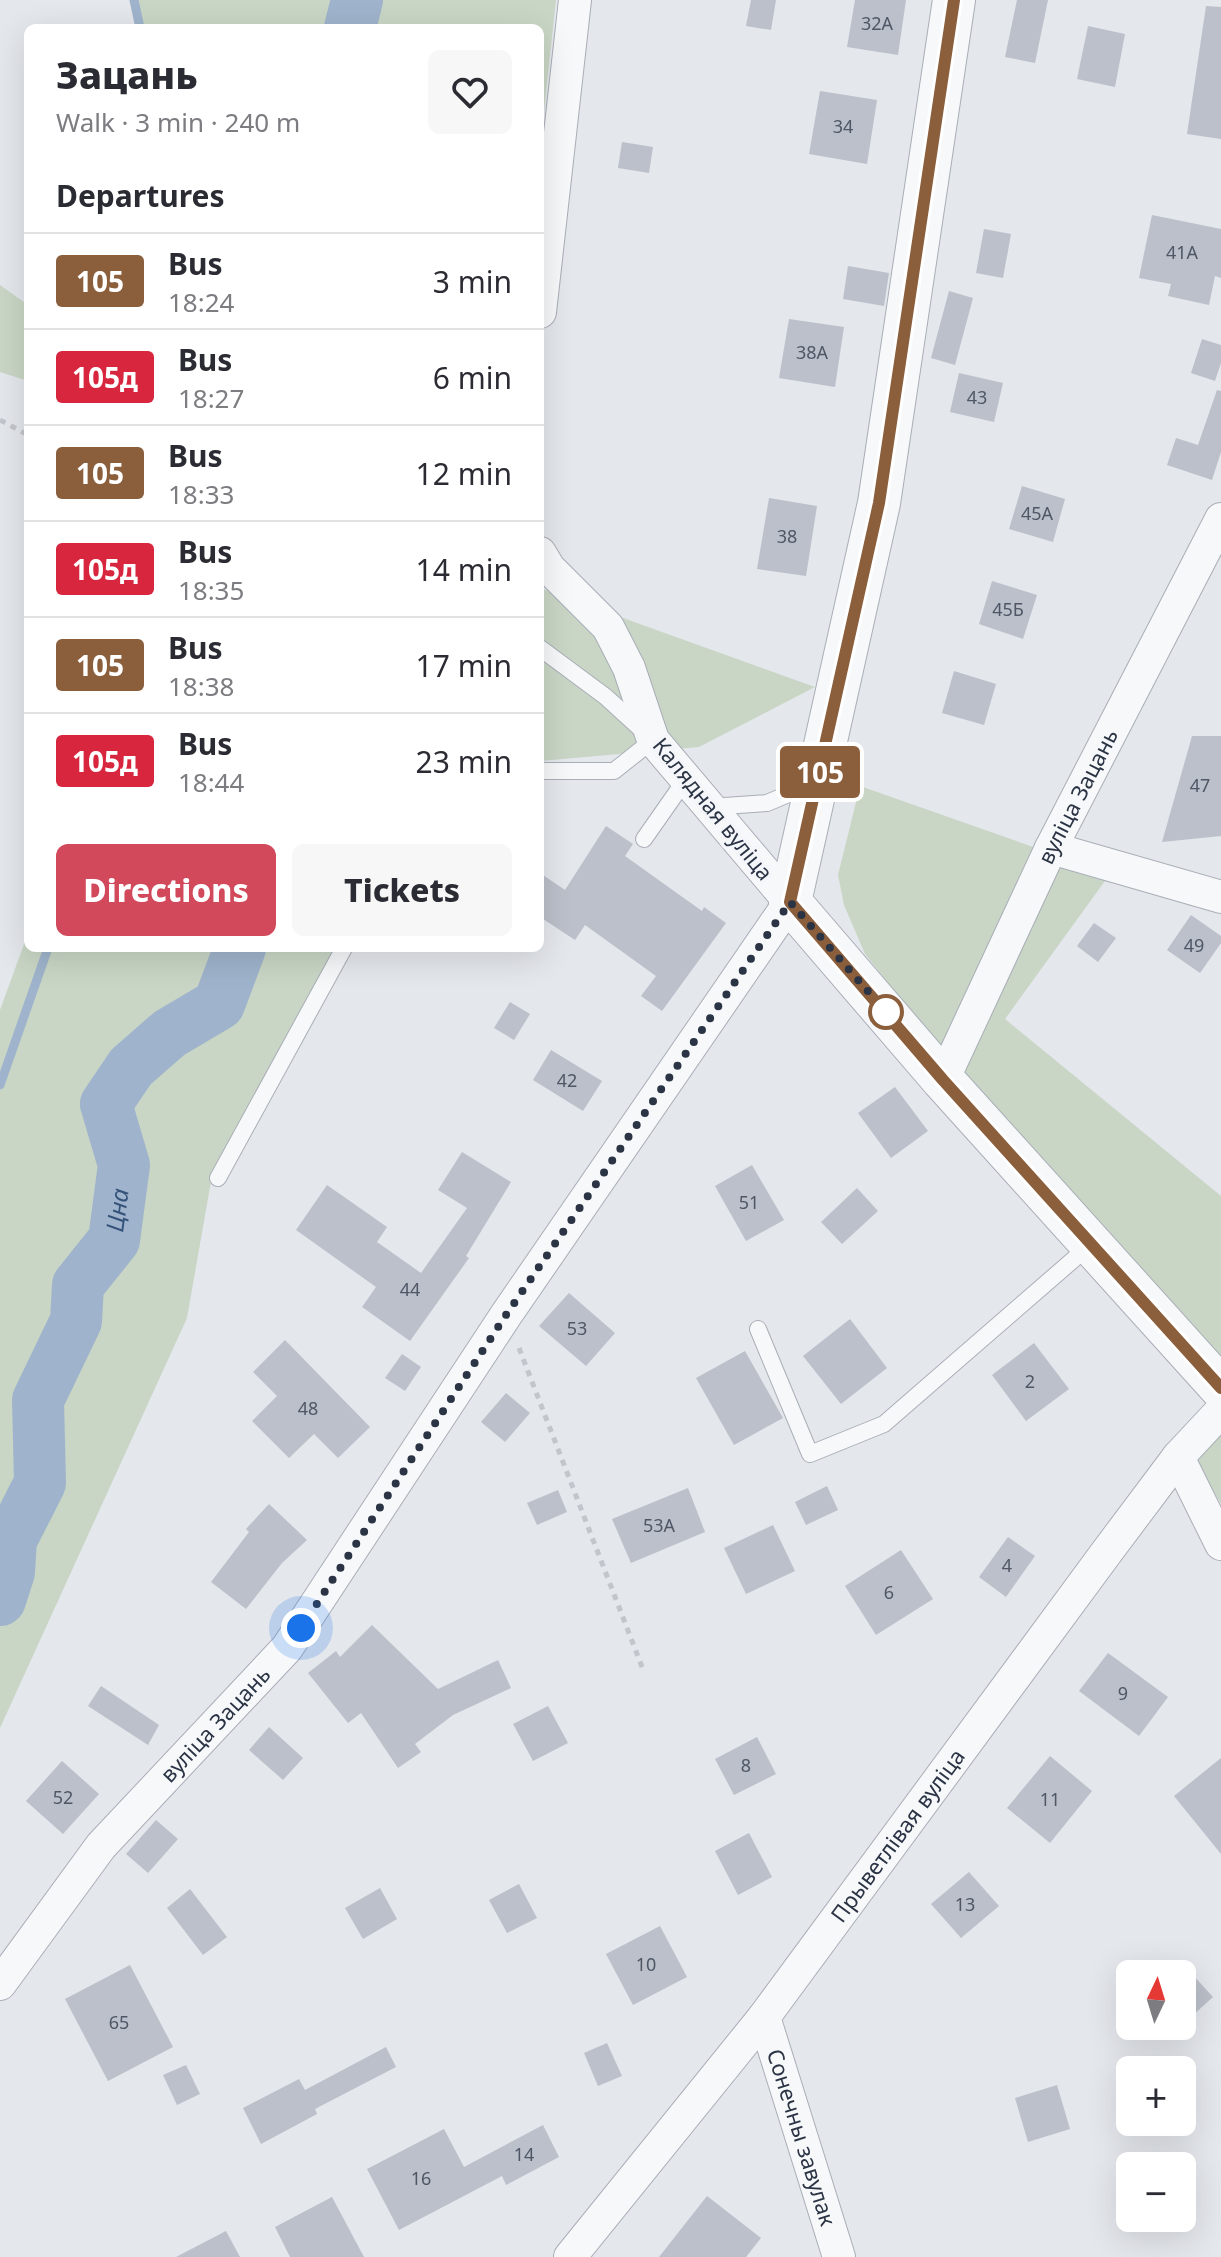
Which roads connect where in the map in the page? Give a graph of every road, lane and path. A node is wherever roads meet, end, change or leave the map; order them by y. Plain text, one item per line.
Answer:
1 (575, 0) edge
2 (954, 0) edge
3 (544, 276) edge
4 (0, 420) edge
5 (24, 433) edge
6 (1221, 519) edge
7 (544, 560) edge
8 (544, 651) edge
9 (653, 740) junction
10 (544, 771) edge
11 (821, 771) junction
12 (686, 779) junction
13 (710, 807) junction
14 (644, 839) dead end
15 (1051, 848) junction
16 (1221, 897) edge
17 (790, 902) junction
18 (342, 952) edge
19 (943, 1080) junction
20 (218, 1178) dead end
21 (1091, 1244) junction
22 (506, 1315) junction
23 (758, 1329) dead end
24 (1221, 1388) edge
25 (1221, 1411) edge
26 (1178, 1457) junction
27 (1221, 1544) edge
28 (644, 1672) dead end
29 (0, 1984) edge
30 (764, 2017) junction
31 (570, 2257) edge
32 (839, 2257) edge

1 - 3 street
2 - 11 street, вуліца Зацань
4 - 5 path
6 - 15 street, вуліца Зацань
7 - 9 street, Калядная вуліца
8 - 9 lane
9 - 10 lane
9 - 12 street, Калядная вуліца
11 - 13 lane
11 - 17 street, вуліца Зацань
12 - 13 street, Калядная вуліца
12 - 14 lane
13 - 17 street, Калядная вуліца
15 - 16 street
15 - 19 street, вуліца Зацань
17 - 19 street
17 - 22 street, вуліца Зацань
18 - 20 lane
19 - 21 street
21 - 23 lane
21 - 24 street
22 - 28 path
22 - 29 street, вуліца Зацань
25 - 26 street, Прыветлівая вуліца
26 - 27 street
26 - 30 street, Прыветлівая вуліца
30 - 31 street, Прыветлівая вуліца
30 - 32 street, Сонечны завулак

